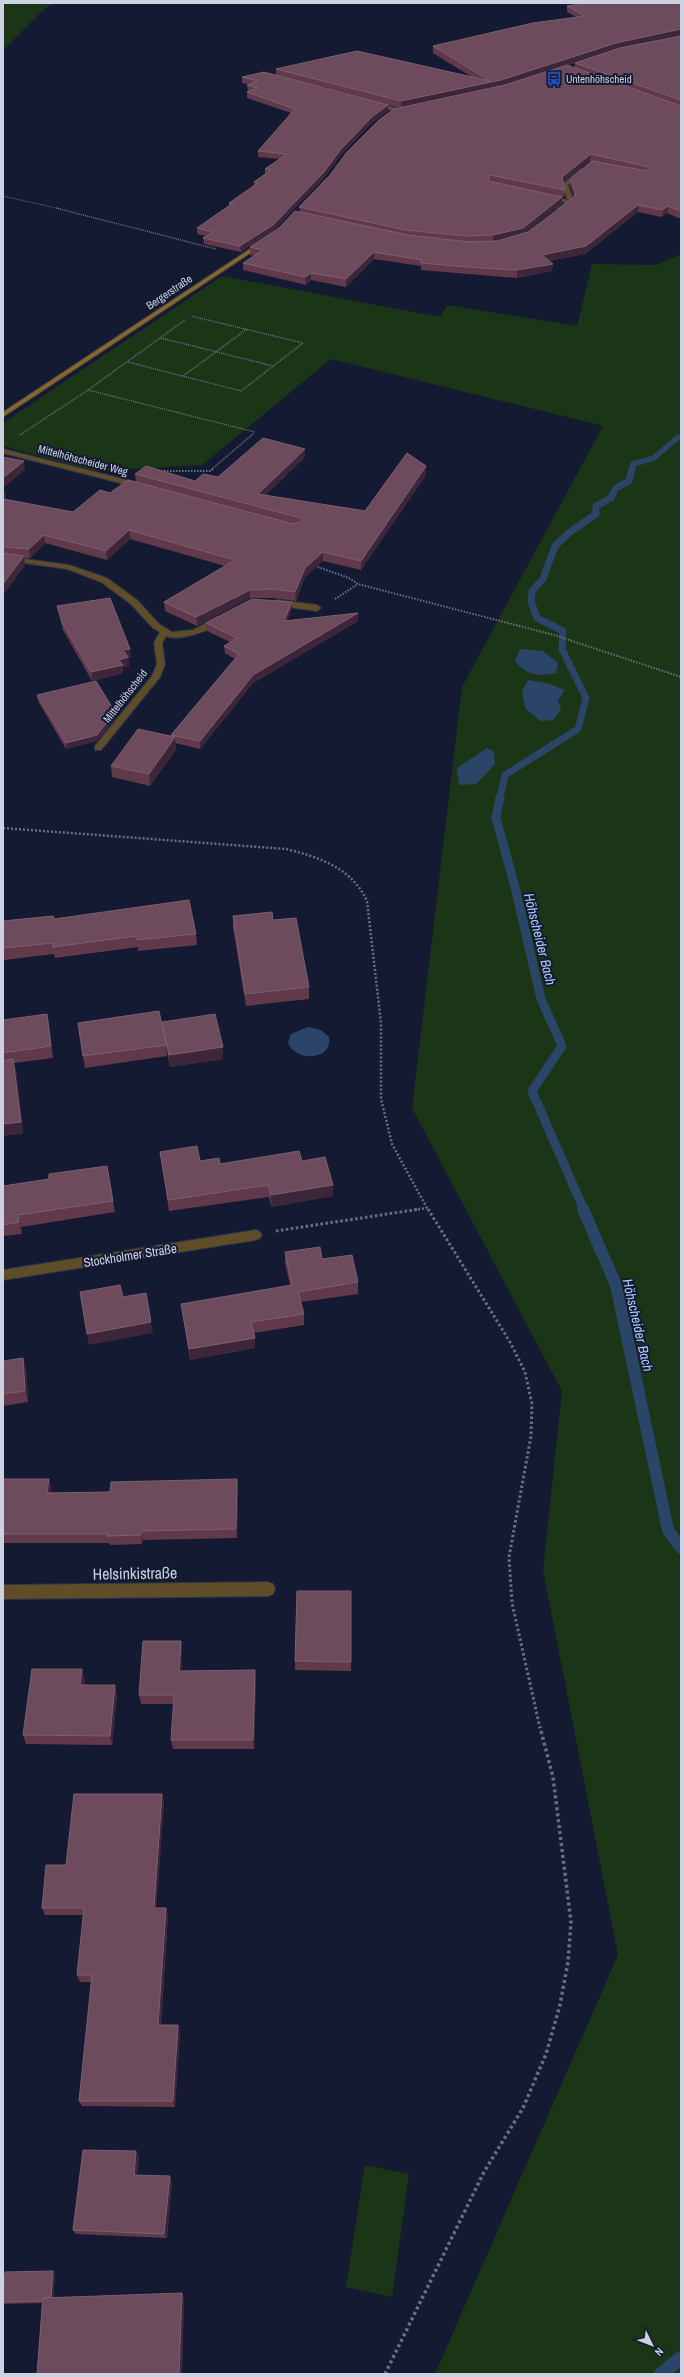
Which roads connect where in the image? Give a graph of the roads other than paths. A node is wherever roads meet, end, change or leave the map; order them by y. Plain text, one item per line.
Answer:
1 (369, 103) edge
2 (387, 115) edge
3 (590, 164) edge
4 (541, 196) edge
5 (570, 202) junction
6 (553, 215) edge
7 (267, 240) edge
8 (3, 414) edge
9 (3, 451) edge
10 (152, 490) edge
11 (3, 558) edge
12 (267, 602) edge
13 (317, 608) road end
14 (228, 614) edge
15 (164, 632) junction
16 (98, 748) dead end
17 (256, 1235) road end
18 (3, 1275) edge
19 (268, 1589) dead end
20 (3, 1592) edge

1 - 2 street
3 - 5 street
4 - 5 street
5 - 6 street
7 - 8 street, Bergerstraße
9 - 10 street, Mittelhöhscheider Weg
11 - 15 street
12 - 13 street
14 - 15 street
15 - 16 street, Mittelhöhscheid
17 - 18 street, Stockholmer Straße
19 - 20 street, Helsinkistraße

